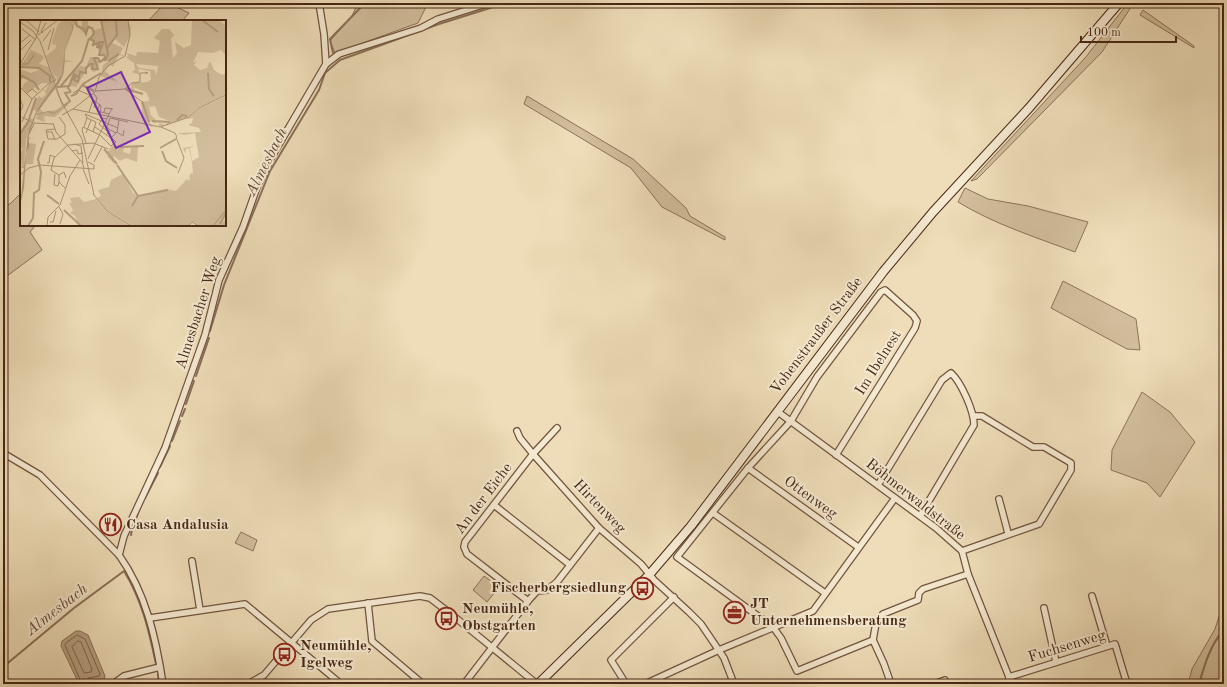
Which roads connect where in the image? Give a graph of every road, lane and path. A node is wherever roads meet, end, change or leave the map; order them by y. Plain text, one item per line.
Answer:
1 (319, 3) edge
2 (489, 3) edge
3 (1119, 3) edge
4 (326, 64) junction
5 (885, 290) joint
6 (778, 412) junction
7 (974, 416) junction
8 (791, 421) junction
9 (557, 428) dead end
10 (517, 431) dead end
11 (3, 453) edge
12 (533, 454) junction
13 (836, 455) junction
14 (748, 468) junction
15 (878, 485) junction
16 (895, 498) junction
17 (999, 499) dead end
18 (494, 505) junction
19 (713, 512) junction
20 (920, 516) junction
21 (599, 528) junction
22 (1008, 533) junction
23 (858, 547) junction
24 (962, 551) junction
25 (119, 555) junction
26 (192, 561) dead end
27 (569, 564) junction
28 (649, 574) junction
29 (968, 574) junction
30 (825, 593) junction
31 (1092, 596) dead end
32 (674, 597) junction
33 (528, 602) junction
34 (368, 603) junction
35 (1044, 608) dead end
36 (200, 610) junction
37 (150, 618) junction
38 (773, 627) junction
39 (873, 640) junction
40 (292, 643) junction
41 (1107, 646) junction
42 (493, 647) junction
43 (718, 650) junction
44 (1056, 662) junction
45 (160, 667) junction
46 (1009, 678) junction
47 (945, 680) dead end
48 (113, 684) edge
49 (163, 684) edge
50 (248, 684) edge
51 (341, 684) edge
52 (423, 684) edge
53 (464, 684) edge
54 (537, 684) edge
55 (626, 684) edge
56 (645, 684) edge
57 (734, 684) edge
58 (890, 684) edge
59 (934, 684) edge
60 (1008, 684) edge
61 (1127, 684) edge

1 - 4 street
2 - 4 street
3 - 6 main road, Vohenstraußer Straße
4 - 25 street, Almesbacher Weg
5 - 8 street, Vohenstraußer Straße
5 - 13 street, Im Ibelnest
6 - 8 street, Böhmerwaldstraße
6 - 28 main road, Vohenstraußer Straße
7 - 15 street
7 - 20 street
7 - 22 street
8 - 13 street, Böhmerwaldstraße
8 - 14 street, Vohenstraußer Straße
9 - 12 street
10 - 12 street, Hirtenweg
11 - 25 street
12 - 18 street, An der Eiche
12 - 21 street, Hirtenweg
13 - 15 street, Böhmerwaldstraße
14 - 19 street, Vohenstraußer Straße
14 - 23 street, Ottenweg
15 - 16 street, Böhmerwaldstraße
16 - 20 street, Böhmerwaldstraße
16 - 23 street
17 - 22 street
18 - 27 street
18 - 33 street, An der Eiche
19 - 30 street
19 - 38 street, Vohenstraußer Straße
20 - 24 street, Böhmerwaldstraße
21 - 27 street
21 - 28 street, Hirtenweg
22 - 24 street
23 - 30 street
24 - 29 street, Böhmerwaldstraße
25 - 37 street
26 - 36 street
27 - 33 street
28 - 32 street, Hirtenweg
28 - 54 main road, Vohenstraußer Straße
29 - 39 street
29 - 46 street, Böhmerwaldstraße
30 - 38 street
31 - 41 street
32 - 43 street, Hirtenweg
32 - 55 street
33 - 42 street
34 - 40 street
34 - 42 street
34 - 52 street
35 - 44 street
36 - 37 street
36 - 40 street
37 - 45 street
38 - 39 street
38 - 43 street
39 - 58 street
40 - 50 street
40 - 51 street
41 - 44 street, Fuchsenweg
41 - 61 street, Fuchsenweg
42 - 53 street
42 - 54 street
43 - 56 street
43 - 57 street, Hirtenweg
44 - 46 street, Fuchsenweg
45 - 48 street
45 - 49 street
46 - 60 street
47 - 59 street

